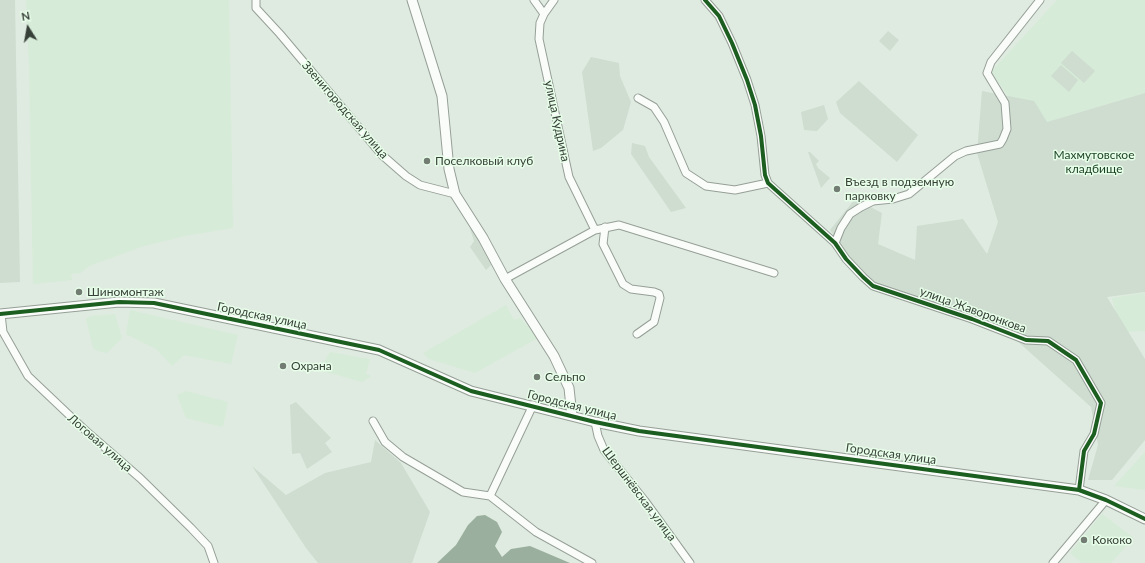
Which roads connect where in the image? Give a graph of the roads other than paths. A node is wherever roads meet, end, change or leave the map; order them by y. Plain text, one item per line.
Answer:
1 (256, 0) edge
2 (412, 0) edge
3 (705, 0) edge
4 (1040, 0) edge
5 (535, 1) edge
6 (552, 2) edge
7 (544, 14) junction
8 (638, 98) dead end
9 (768, 183) junction
10 (455, 194) junction
11 (605, 227) junction
12 (595, 230) junction
13 (835, 243) junction
14 (774, 273) dead end
15 (505, 279) junction
16 (0, 314) edge
17 (637, 334) dead end
18 (533, 405) junction
19 (572, 416) junction
20 (373, 421) dead end
21 (595, 422) junction
22 (1079, 490) junction
23 (490, 496) junction
24 (1106, 500) junction
25 (1145, 520) edge
26 (214, 563) edge
27 (592, 563) edge
28 (690, 563) edge
29 (1053, 563) edge

1 - 10 street, Звенигородская улица
2 - 10 street
3 - 9 street
4 - 13 street
5 - 6 street
5 - 7 street
6 - 7 street
7 - 12 street, улица Кудрина
8 - 9 street
9 - 13 street, улица Жаворонкова
10 - 15 street
11 - 12 street
11 - 14 street
11 - 17 street
12 - 15 street
13 - 22 street, улица Жаворонкова
15 - 19 street
16 - 18 street, Городская улица
16 - 26 street, Логовая улица
18 - 19 street, Городская улица
18 - 23 street
19 - 21 street, Городская улица
20 - 23 street
21 - 22 street, Городская улица
21 - 28 street, Шершнёвская улица
22 - 24 street, Городская улица
23 - 27 street
24 - 25 street, Городская улица
24 - 29 street

